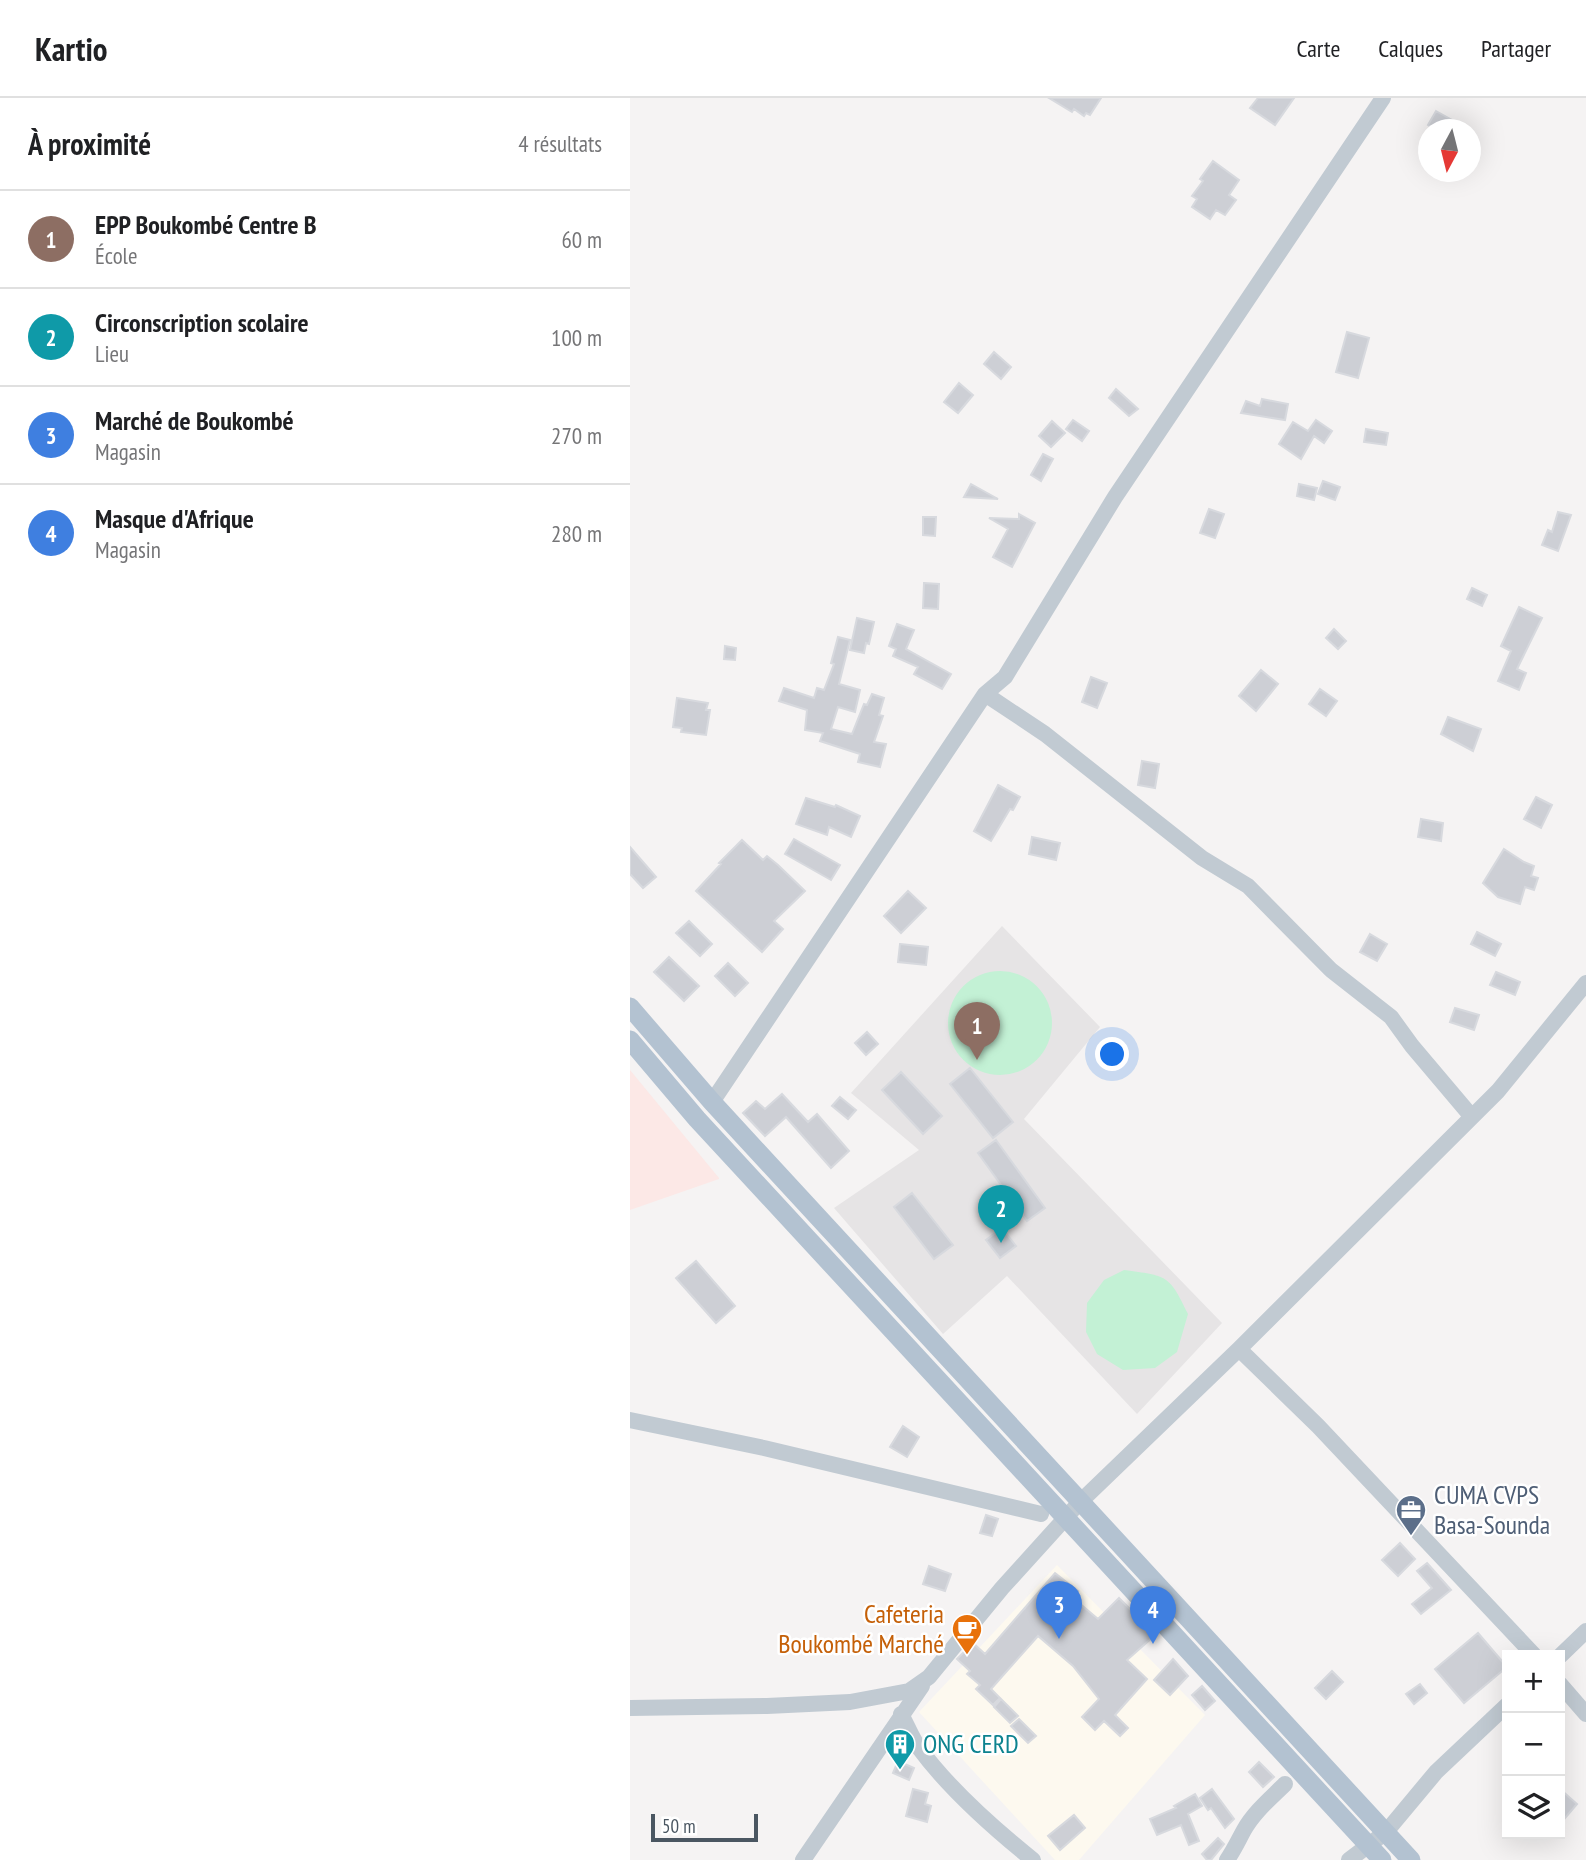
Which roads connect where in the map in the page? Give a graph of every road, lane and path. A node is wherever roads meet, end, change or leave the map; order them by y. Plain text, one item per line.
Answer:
1 (1383, 98) edge
2 (985, 694) junction
3 (1586, 983) edge
4 (630, 1007) edge
5 (630, 1040) edge
6 (712, 1102) junction
7 (1472, 1117) junction
8 (1239, 1349) junction
9 (630, 1420) edge
10 (1079, 1503) junction
11 (1041, 1514) dead end
12 (1065, 1519) junction
13 (1586, 1631) edge
14 (1529, 1650) edge
15 (1565, 1651) edge
16 (929, 1677) junction
17 (1565, 1690) edge
18 (630, 1708) edge
19 (1502, 1710) edge
20 (901, 1714) junction
21 (1586, 1714) edge
22 (1285, 1784) dead end
23 (1386, 1832) junction
24 (1375, 1853) edge
25 (803, 1860) edge
26 (1033, 1860) edge
27 (1227, 1860) edge
28 (1349, 1860) edge
29 (1411, 1860) edge

1 - 2 street
2 - 6 street
2 - 7 street
3 - 7 street
4 - 6 main road
5 - 12 main road
6 - 10 main road
7 - 8 street
8 - 10 street
8 - 14 street
9 - 11 street
10 - 12 street
10 - 23 main road
12 - 16 street
12 - 24 main road
13 - 15 street
16 - 18 street
16 - 20 street
17 - 21 street
19 - 23 street
20 - 25 street
20 - 26 street
22 - 27 street
23 - 24 street
23 - 29 main road
24 - 28 street

